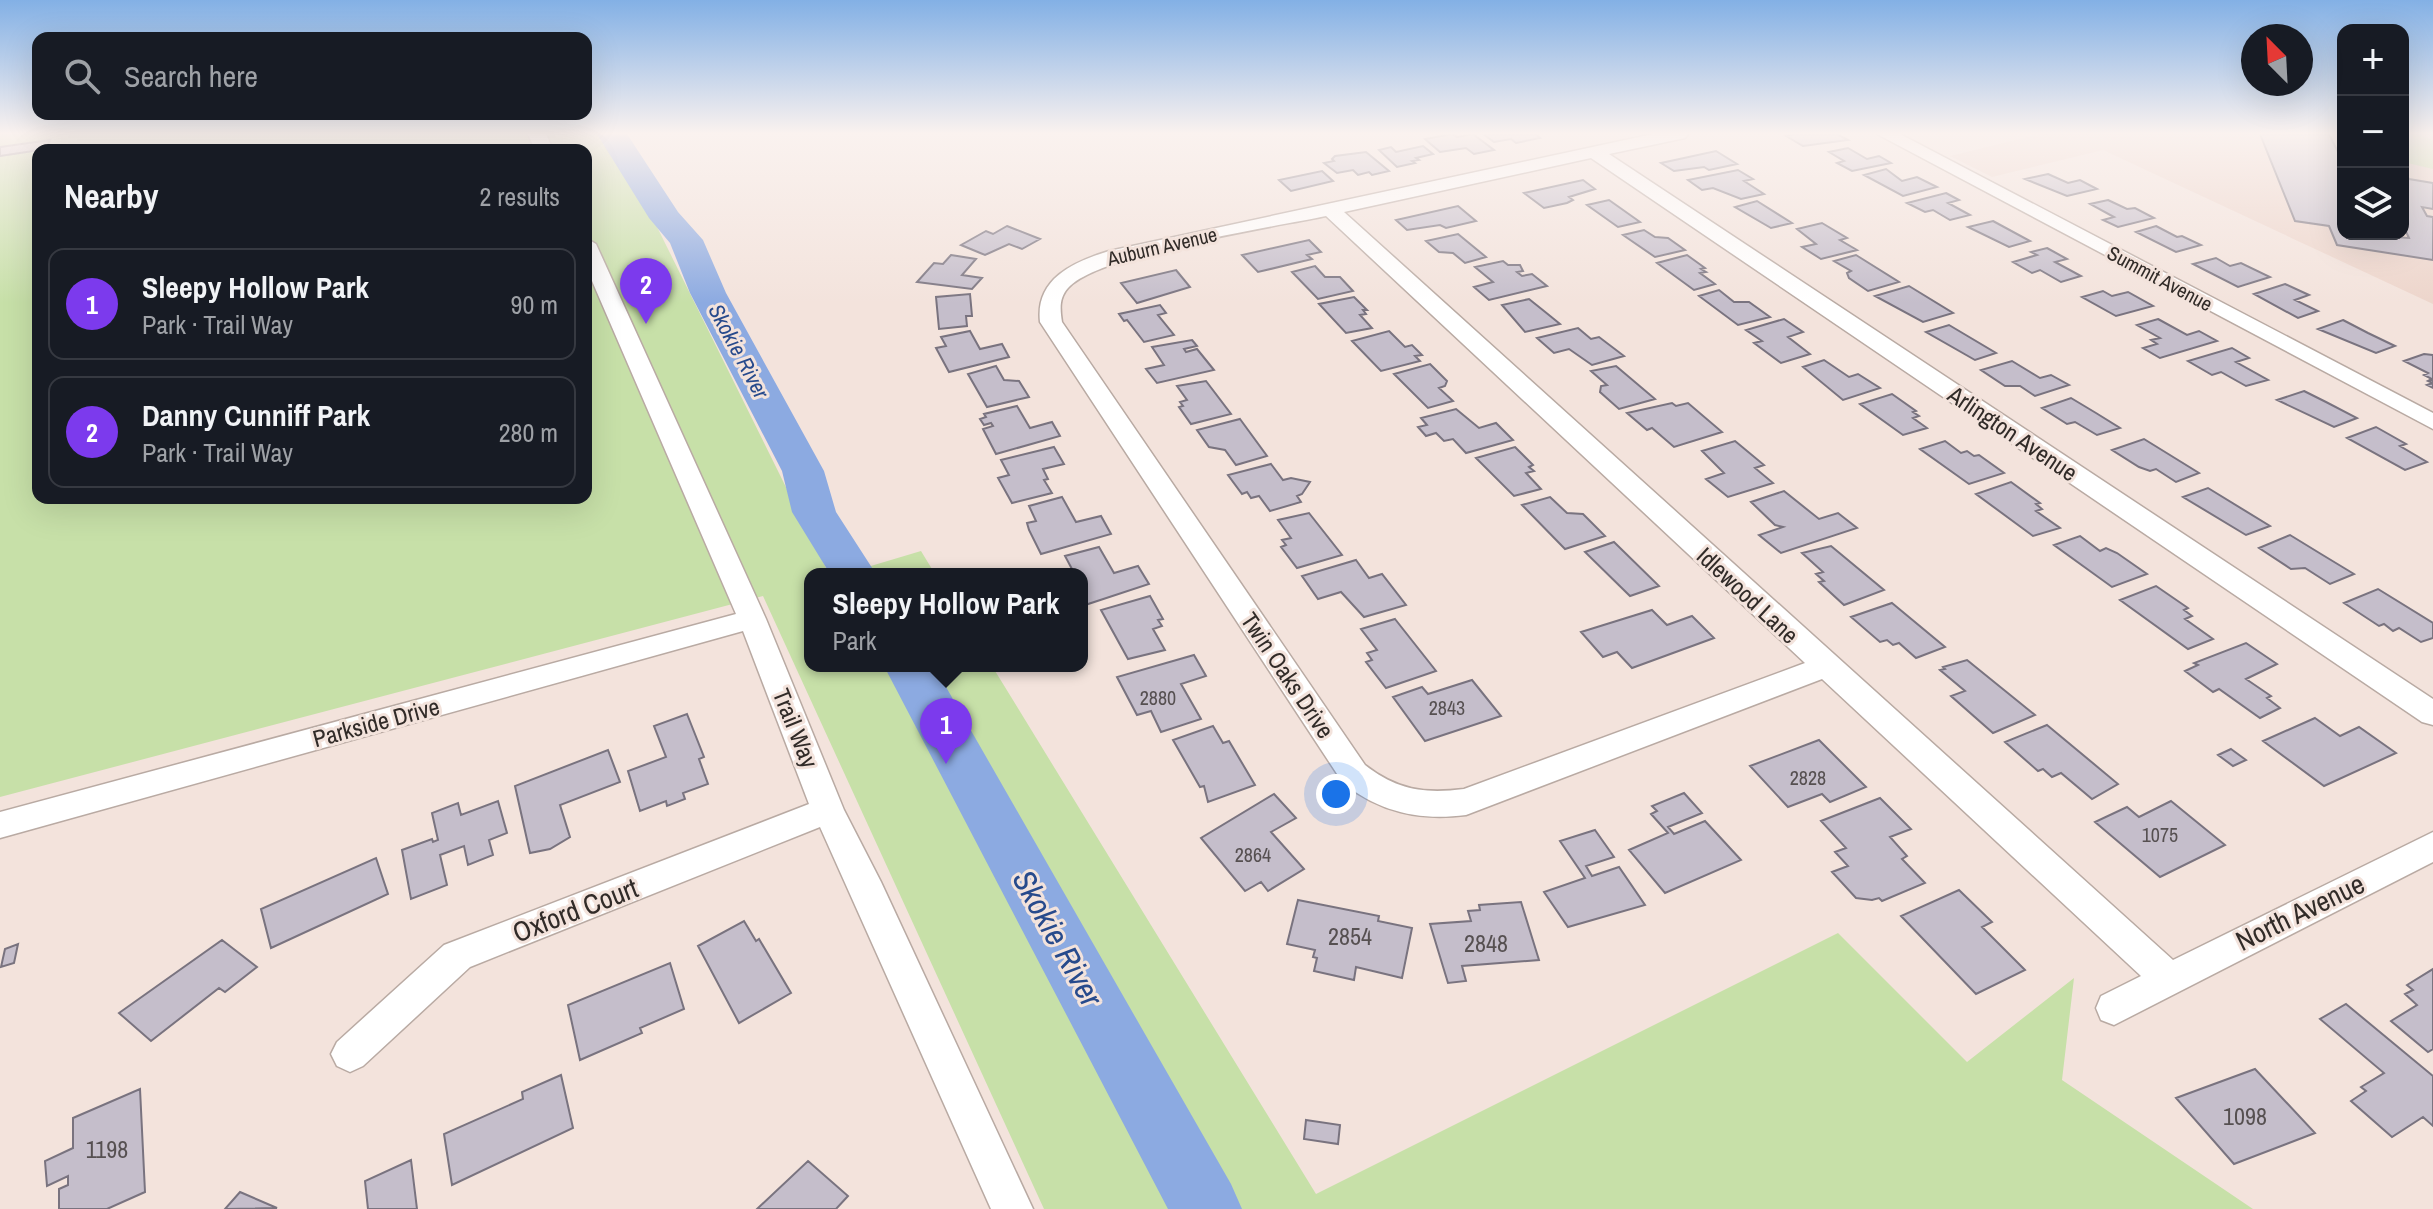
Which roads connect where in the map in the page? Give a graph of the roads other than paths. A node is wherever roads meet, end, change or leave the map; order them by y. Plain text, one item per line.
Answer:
1 (1416, 190) edge
2 (1650, 190) edge
3 (1993, 190) edge
4 (1330, 209) junction
5 (592, 258) edge
6 (1070, 275) joint
7 (2433, 422) edge
8 (752, 619) junction
9 (1826, 666) junction
10 (2433, 714) edge
11 (828, 810) junction
12 (0, 825) edge
13 (2433, 846) edge
14 (2168, 978) junction
15 (2114, 1008) dead end
16 (350, 1054) dead end
17 (1012, 1209) edge

1 - 4 street, Auburn Avenue
2 - 10 street, Arlington Avenue
3 - 7 street, Summit Avenue
4 - 6 street, Auburn Avenue
4 - 9 street, Idlewood Lane
5 - 8 street, Trail Way
6 - 9 street, Twin Oaks Drive
8 - 11 street, Trail Way
8 - 12 street, Parkside Drive
9 - 14 street, Idlewood Lane
11 - 16 street, Oxford Court
11 - 17 street, Trail Way
13 - 14 street, North Avenue
14 - 15 street, North Avenue

